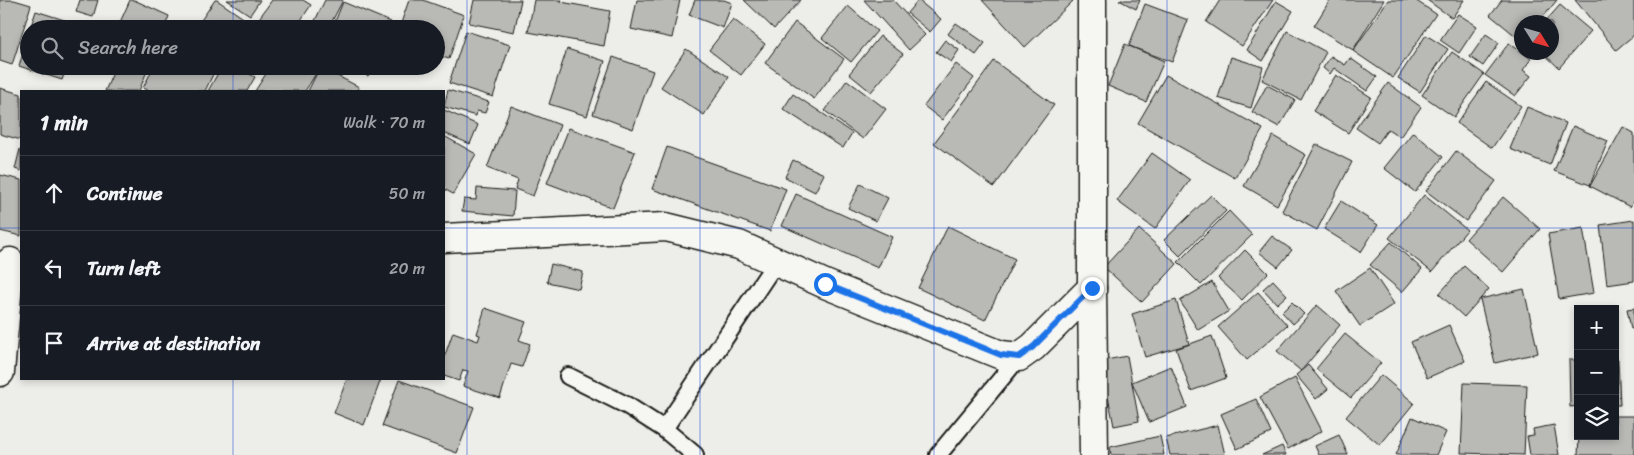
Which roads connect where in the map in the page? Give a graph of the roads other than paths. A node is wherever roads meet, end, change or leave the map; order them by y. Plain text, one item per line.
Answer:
1 (1092, 0) edge
2 (445, 238) edge
3 (10, 262) edge
4 (776, 262) junction
5 (1092, 288) junction
6 (1019, 357) junction
7 (0, 372) edge
8 (568, 376) dead end
9 (664, 429) junction
10 (695, 455) edge
11 (938, 455) edge
12 (1094, 455) edge

1 - 5 street
2 - 4 street
3 - 7 street
4 - 6 street
4 - 9 lane
5 - 6 street
5 - 12 street
6 - 11 lane
8 - 9 lane
9 - 10 lane

